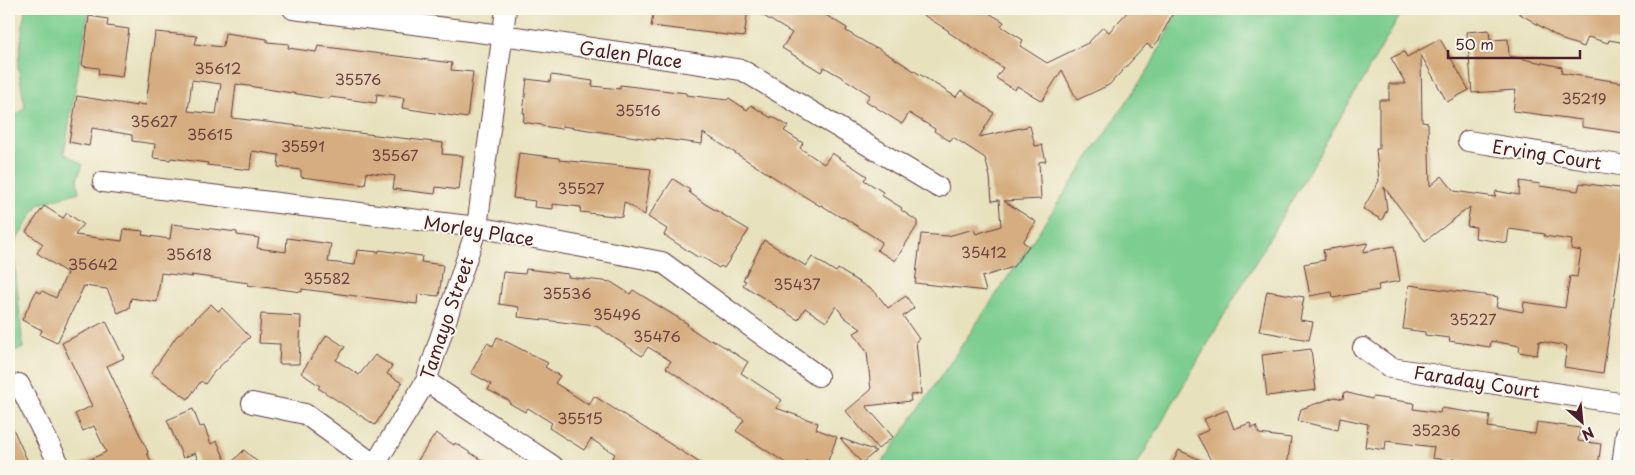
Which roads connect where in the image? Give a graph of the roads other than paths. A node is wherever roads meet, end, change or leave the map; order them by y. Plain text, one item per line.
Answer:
1 (293, 9) edge
2 (506, 9) edge
3 (502, 35) junction
4 (1468, 141) dead end
5 (1626, 166) edge
6 (103, 182) dead end
7 (938, 187) dead end
8 (477, 228) junction
9 (1363, 348) dead end
10 (818, 376) dead end
11 (426, 381) junction
12 (19, 384) dead end
13 (252, 403) dead end
14 (1626, 404) edge
15 (1626, 434) edge
16 (60, 466) edge
17 (374, 466) edge
18 (553, 466) edge
19 (1622, 466) edge

1 - 3 street, Galen Place
2 - 3 street, Tamayo Street
3 - 7 street, Galen Place
3 - 8 street, Tamayo Street
4 - 5 street, Erving Court
6 - 8 street, Morley Place
8 - 10 street, Morley Place
8 - 11 street, Tamayo Street
9 - 14 street, Faraday Court
11 - 17 street, Tamayo Street
11 - 18 street
12 - 16 street
13 - 17 street
15 - 19 street

